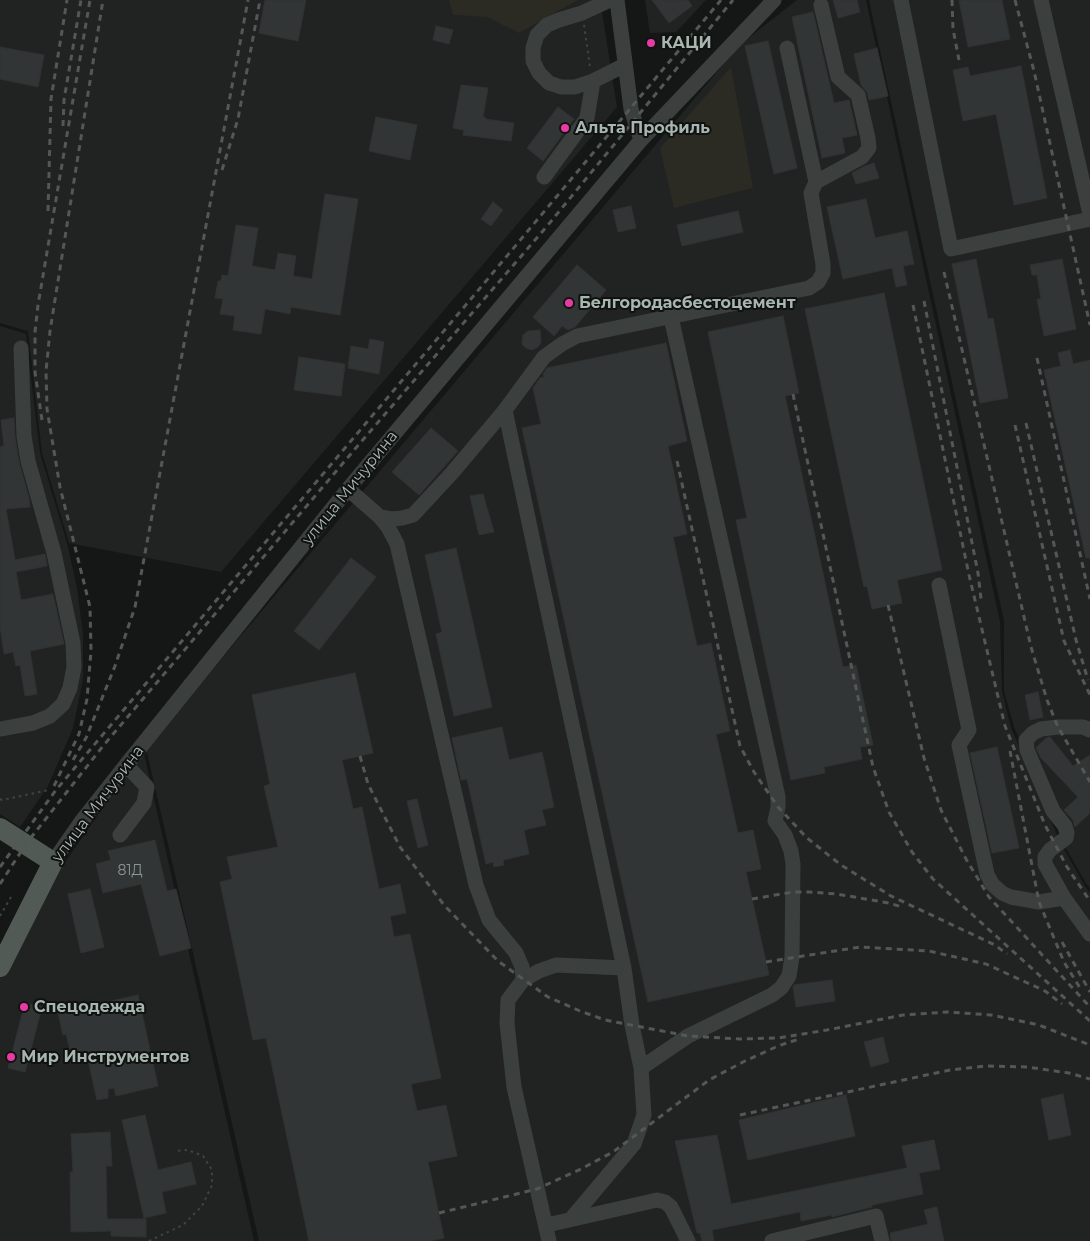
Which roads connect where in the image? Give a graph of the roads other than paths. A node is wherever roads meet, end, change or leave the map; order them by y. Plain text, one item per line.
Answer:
1 (610, 0) edge
2 (617, 0) edge
3 (774, 0) edge
4 (901, 0) edge
5 (1041, 0) edge
6 (821, 4) dead end
7 (787, 48) dead end
8 (625, 65) junction
9 (593, 81) junction
10 (641, 140) junction
11 (544, 177) dead end
12 (816, 182) junction
13 (1090, 214) edge
14 (1090, 219) edge
15 (671, 317) junction
16 (21, 348) dead end
17 (505, 410) junction
18 (348, 489) junction
19 (380, 517) junction
20 (938, 585) dead end
21 (0, 729) edge
22 (1090, 730) edge
23 (126, 764) junction
24 (0, 828) edge
25 (120, 835) dead end
26 (53, 862) junction
27 (1064, 898) junction
28 (1090, 934) edge
29 (0, 967) edge
30 (624, 968) junction
31 (523, 980) junction
32 (641, 1068) junction
33 (571, 1219) junction
34 (547, 1225) junction
35 (793, 1239) edge
36 (550, 1241) edge
37 (688, 1241) edge
38 (772, 1241) edge
39 (882, 1241) edge

1 - 9 street
2 - 8 street
3 - 10 street, улица Мичурина
4 - 14 street
5 - 13 street
6 - 12 street
7 - 12 street
8 - 9 street
8 - 10 street
9 - 11 street
10 - 18 street, улица Мичурина
12 - 15 street
15 - 17 street
15 - 32 street
16 - 21 street
17 - 19 street
17 - 30 street
18 - 19 street
18 - 23 street, улица Мичурина
19 - 31 street
20 - 27 street
22 - 27 street
23 - 25 street
23 - 26 street, улица Мичурина
24 - 26 main road
26 - 29 main road, улица Мичурина
27 - 28 street
30 - 31 street
30 - 32 street
31 - 34 street
32 - 33 street
33 - 34 street
33 - 37 street
34 - 36 street
35 - 38 street
35 - 39 street

